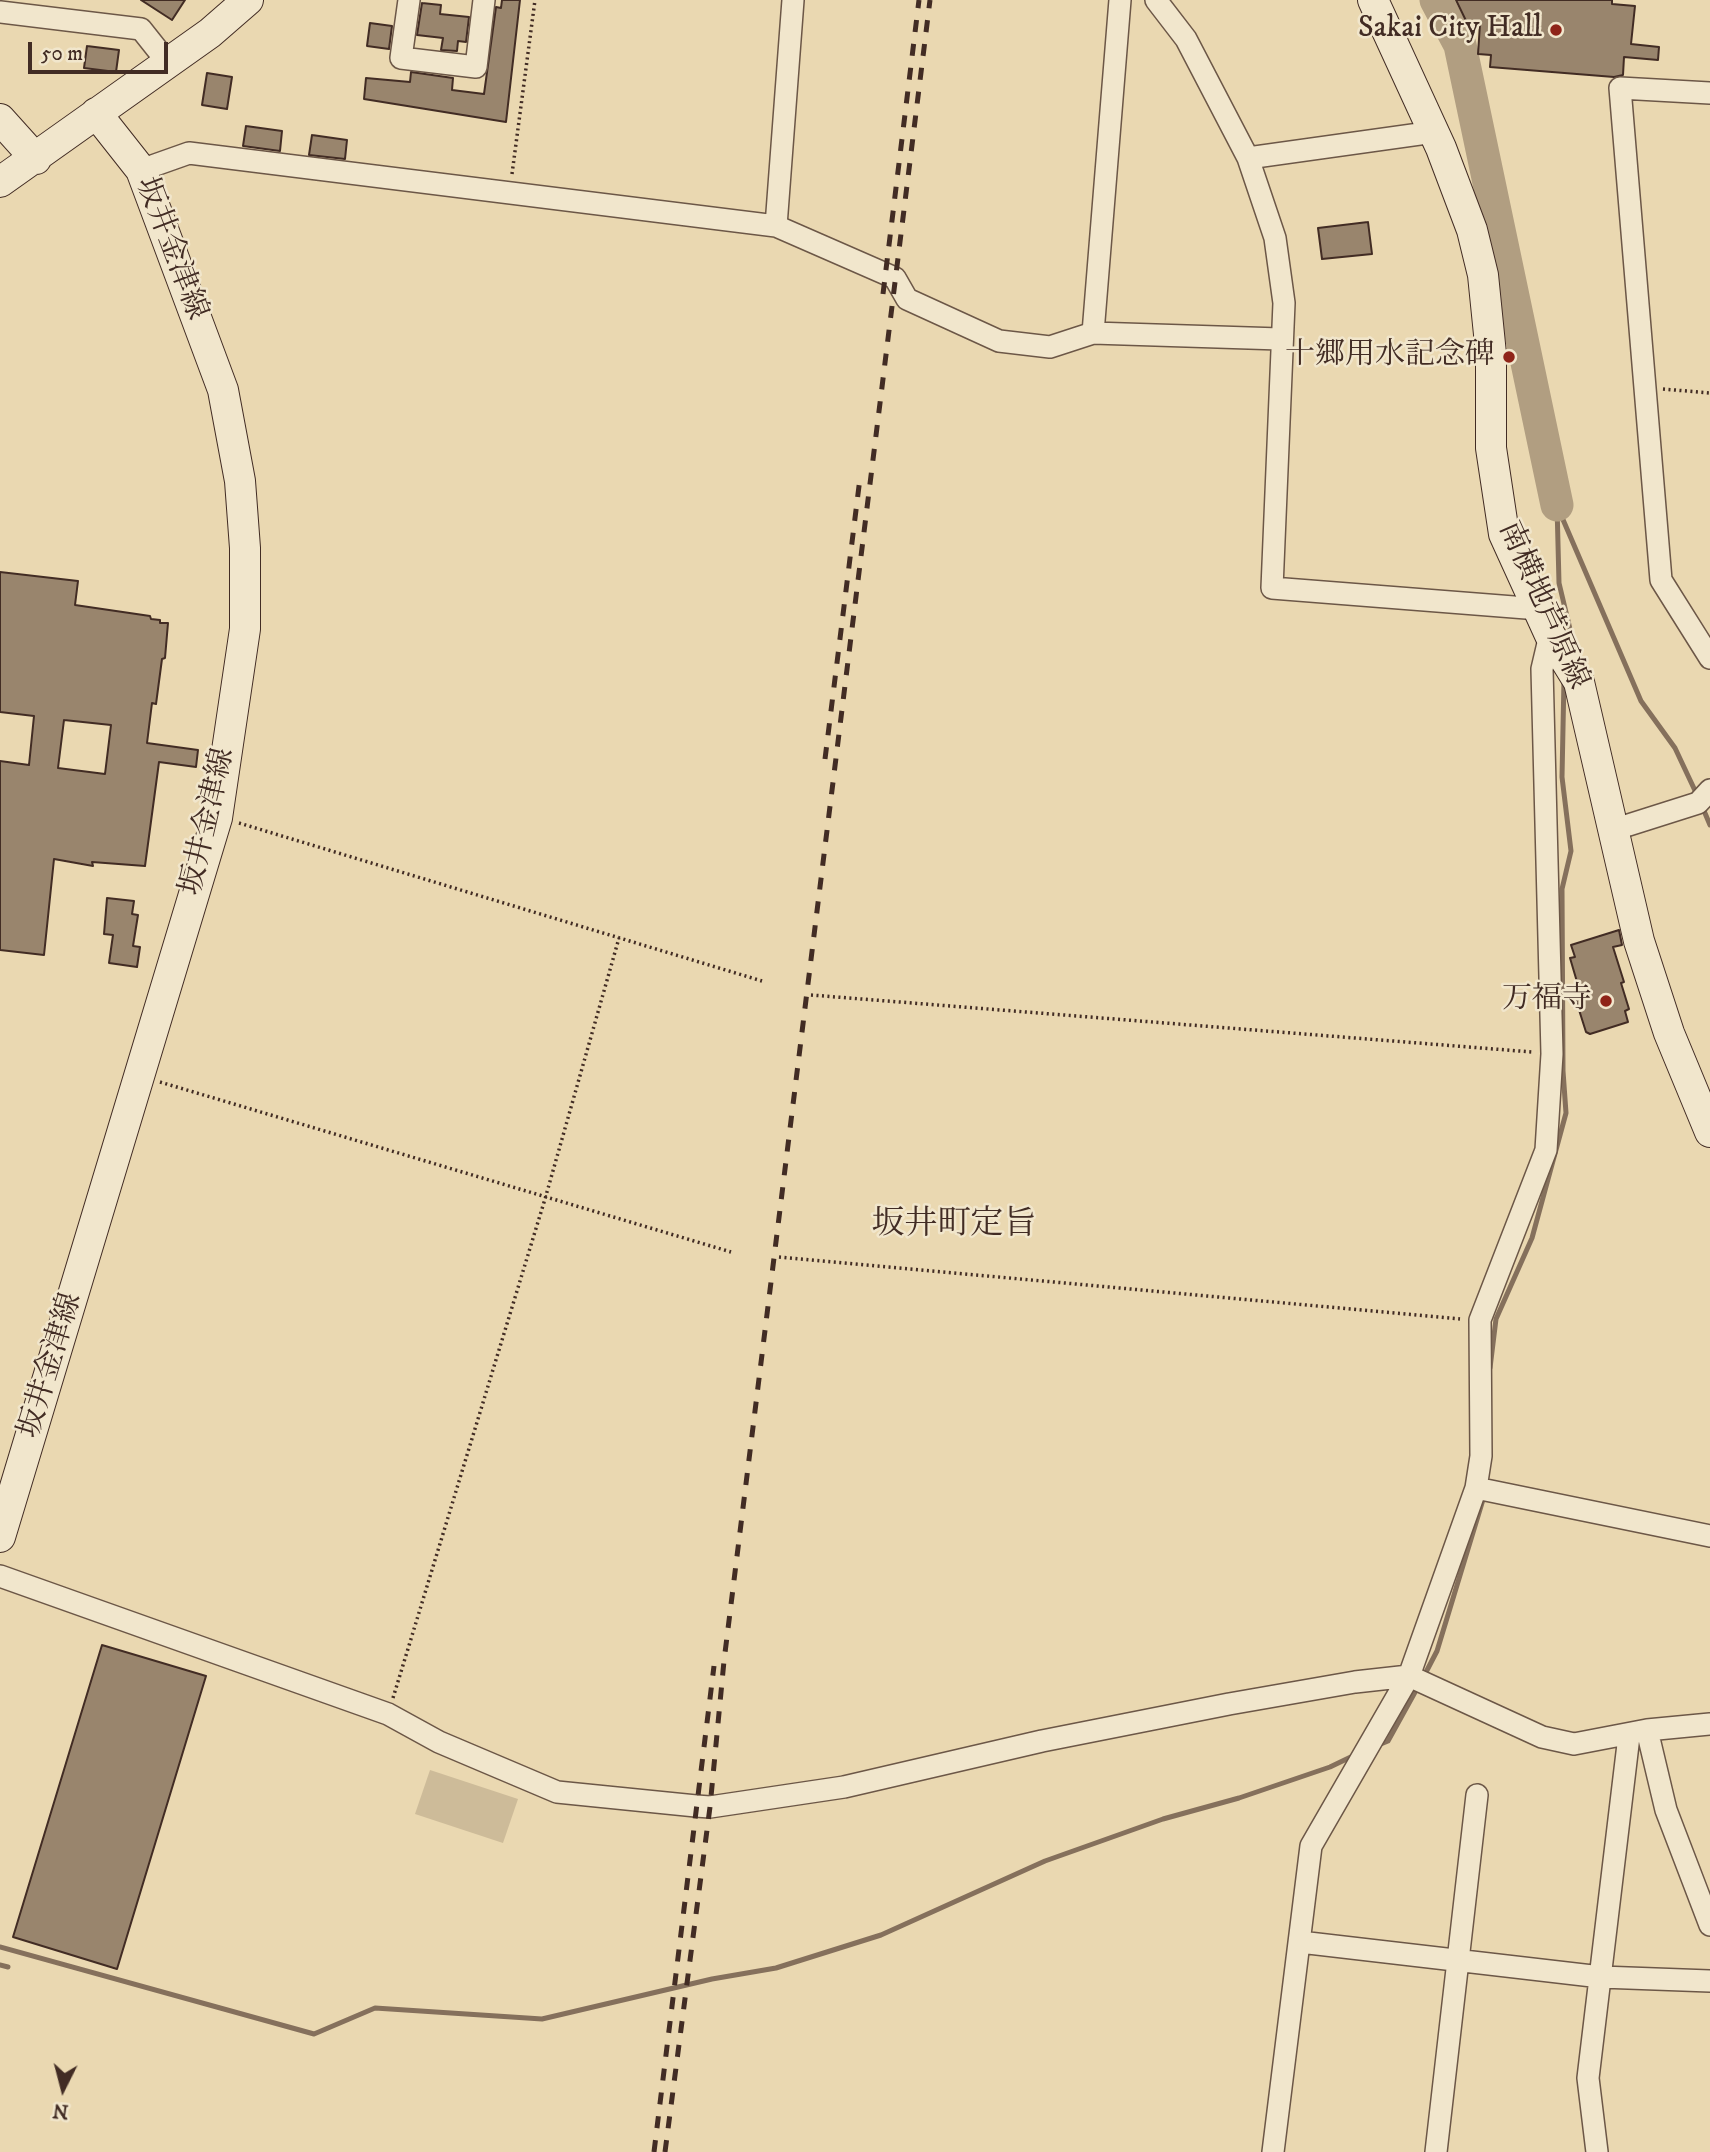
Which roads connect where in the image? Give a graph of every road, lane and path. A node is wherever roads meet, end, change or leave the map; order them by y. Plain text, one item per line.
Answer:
1 (2, 0) edge
2 (248, 0) edge
3 (409, 0) edge
4 (484, 0) edge
5 (535, 0) edge
6 (793, 0) edge
7 (1120, 0) edge
8 (1156, 0) edge
9 (1373, 0) edge
10 (0, 13) edge
11 (168, 63) junction
12 (1710, 93) edge
13 (96, 113) junction
14 (0, 119) edge
15 (1434, 132) junction
16 (1248, 158) junction
17 (36, 159) junction
18 (141, 170) junction
19 (0, 183) edge
20 (509, 193) junction
21 (776, 226) junction
22 (1093, 333) junction
23 (1280, 340) junction
24 (1646, 388) junction
25 (1710, 393) edge
26 (1557, 644) junction
27 (1710, 658) edge
28 (1710, 790) edge
29 (217, 818) junction
30 (1616, 830) junction
31 (620, 939) junction
32 (762, 981) dead end
33 (811, 995) dead end
34 (1552, 1054) junction
35 (141, 1076) junction
36 (1710, 1131) edge
37 (545, 1199) junction
38 (731, 1252) dead end
39 (779, 1256) dead end
40 (1480, 1320) junction
41 (1476, 1488) junction
42 (1, 1529) edge
43 (1710, 1536) edge
44 (0, 1576) edge
45 (1409, 1676) junction
46 (388, 1714) junction
47 (1710, 1724) edge
48 (1638, 1733) junction
49 (1478, 1795) dead end
50 (1710, 1925) edge
51 (1300, 1942) junction
52 (1458, 1960) junction
53 (1601, 1977) junction
54 (1710, 1981) edge
55 (1273, 2152) edge
56 (1436, 2152) edge
57 (1597, 2152) edge

1 - 10 street
2 - 11 main road
3 - 4 street
5 - 20 path
6 - 21 street
7 - 22 street
8 - 16 street
9 - 15 main road, 南横地芦原線
10 - 11 street
11 - 13 main road
12 - 24 street
13 - 17 main road
13 - 18 main road, 坂井金津線
14 - 17 main road
15 - 16 street
15 - 26 main road, 南横地芦原線
16 - 23 street
17 - 19 main road
18 - 20 street
18 - 29 main road, 坂井金津線
20 - 21 street
21 - 22 street
22 - 23 street
23 - 26 street
24 - 25 path
24 - 27 street
26 - 30 main road, 南横地芦原線
26 - 34 street
28 - 30 street
29 - 31 path
29 - 35 main road, 坂井金津線
30 - 36 main road, 南横地芦原線
31 - 32 path
31 - 37 path
33 - 34 path
34 - 40 street
35 - 37 path
35 - 42 main road, 坂井金津線
37 - 38 path
37 - 46 path
39 - 40 path
40 - 41 street
41 - 43 street
41 - 45 street
44 - 46 street
45 - 46 street
45 - 48 street
45 - 51 street
47 - 48 street
48 - 50 street
48 - 53 street
49 - 52 street
51 - 52 street
51 - 55 street
52 - 53 street
52 - 56 street
53 - 54 street
53 - 57 street

